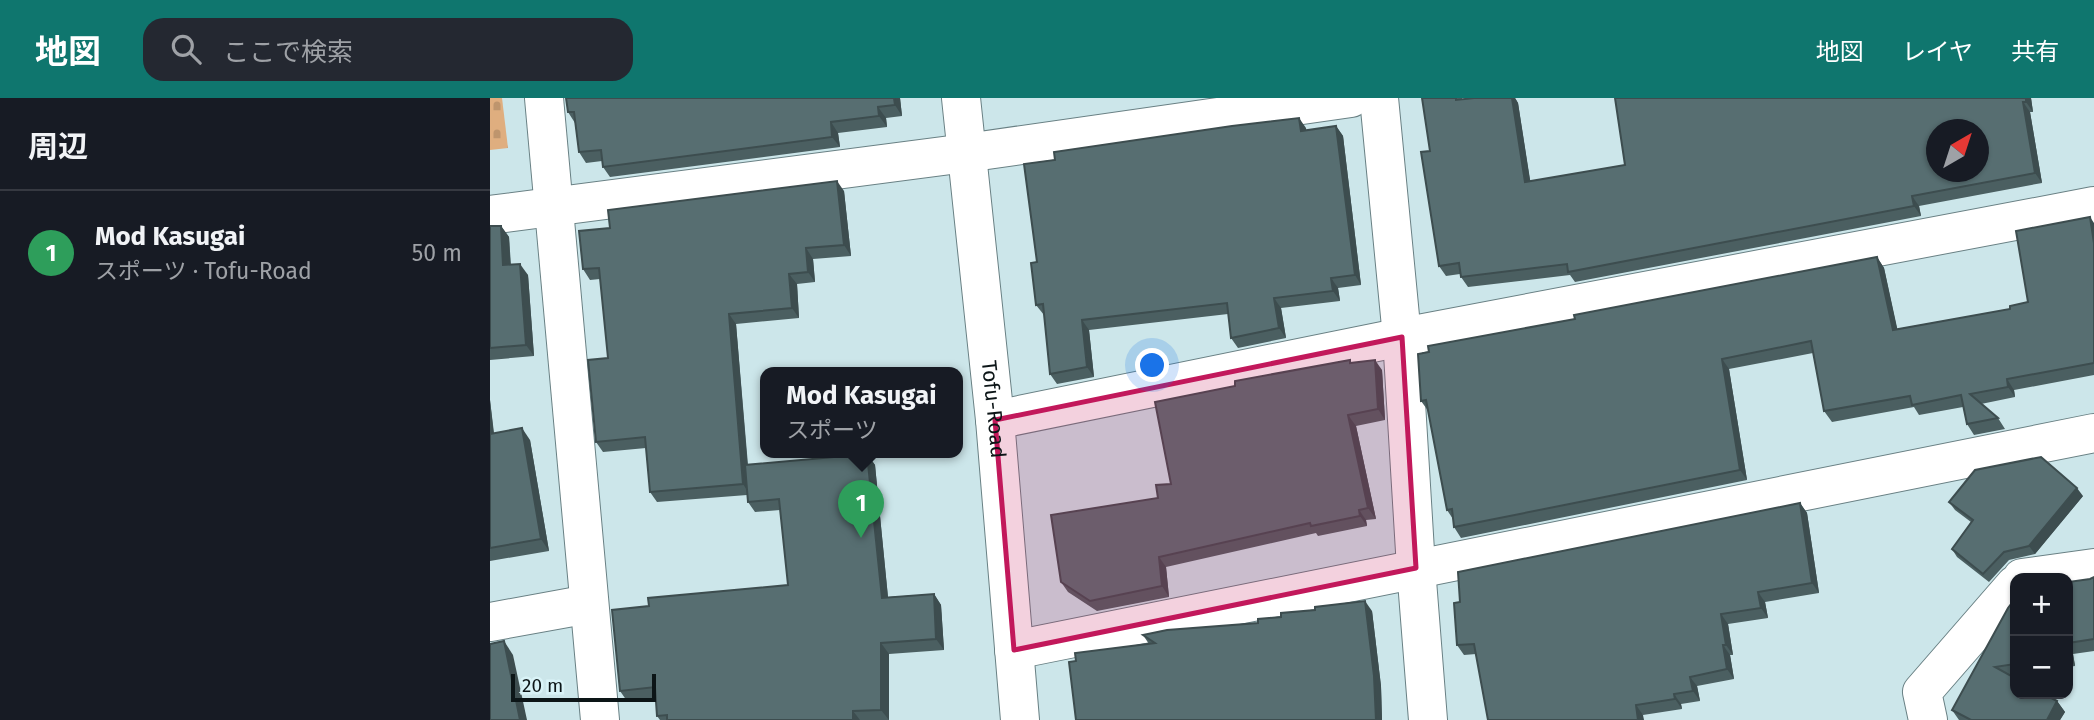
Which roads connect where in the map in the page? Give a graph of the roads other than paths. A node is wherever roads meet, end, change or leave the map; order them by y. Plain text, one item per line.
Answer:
1 (544, 98) edge
2 (961, 98) edge
3 (1351, 98) edge
4 (1379, 98) edge
5 (966, 153) junction
6 (555, 206) junction
7 (2094, 206) edge
8 (490, 215) edge
9 (1402, 337) junction
10 (995, 420) junction
11 (2094, 433) edge
12 (1416, 568) junction
13 (2094, 568) edge
14 (2058, 573) edge
15 (2010, 591) edge
16 (589, 604) junction
17 (490, 622) edge
18 (1014, 650) junction
19 (600, 720) edge
20 (1020, 720) edge
21 (1428, 720) edge
22 (1928, 720) edge

1 - 6 street
2 - 5 street, Tofu-Road
3 - 5 street
4 - 9 street
5 - 6 street
5 - 10 street, Tofu-Road
6 - 8 street
6 - 16 street
7 - 9 street
9 - 10 street
9 - 12 street
10 - 18 street, Tofu-Road
11 - 12 street
12 - 18 street
12 - 21 street
13 - 14 street
15 - 22 street
16 - 17 street
16 - 19 street
18 - 20 street, Tofu-Road

